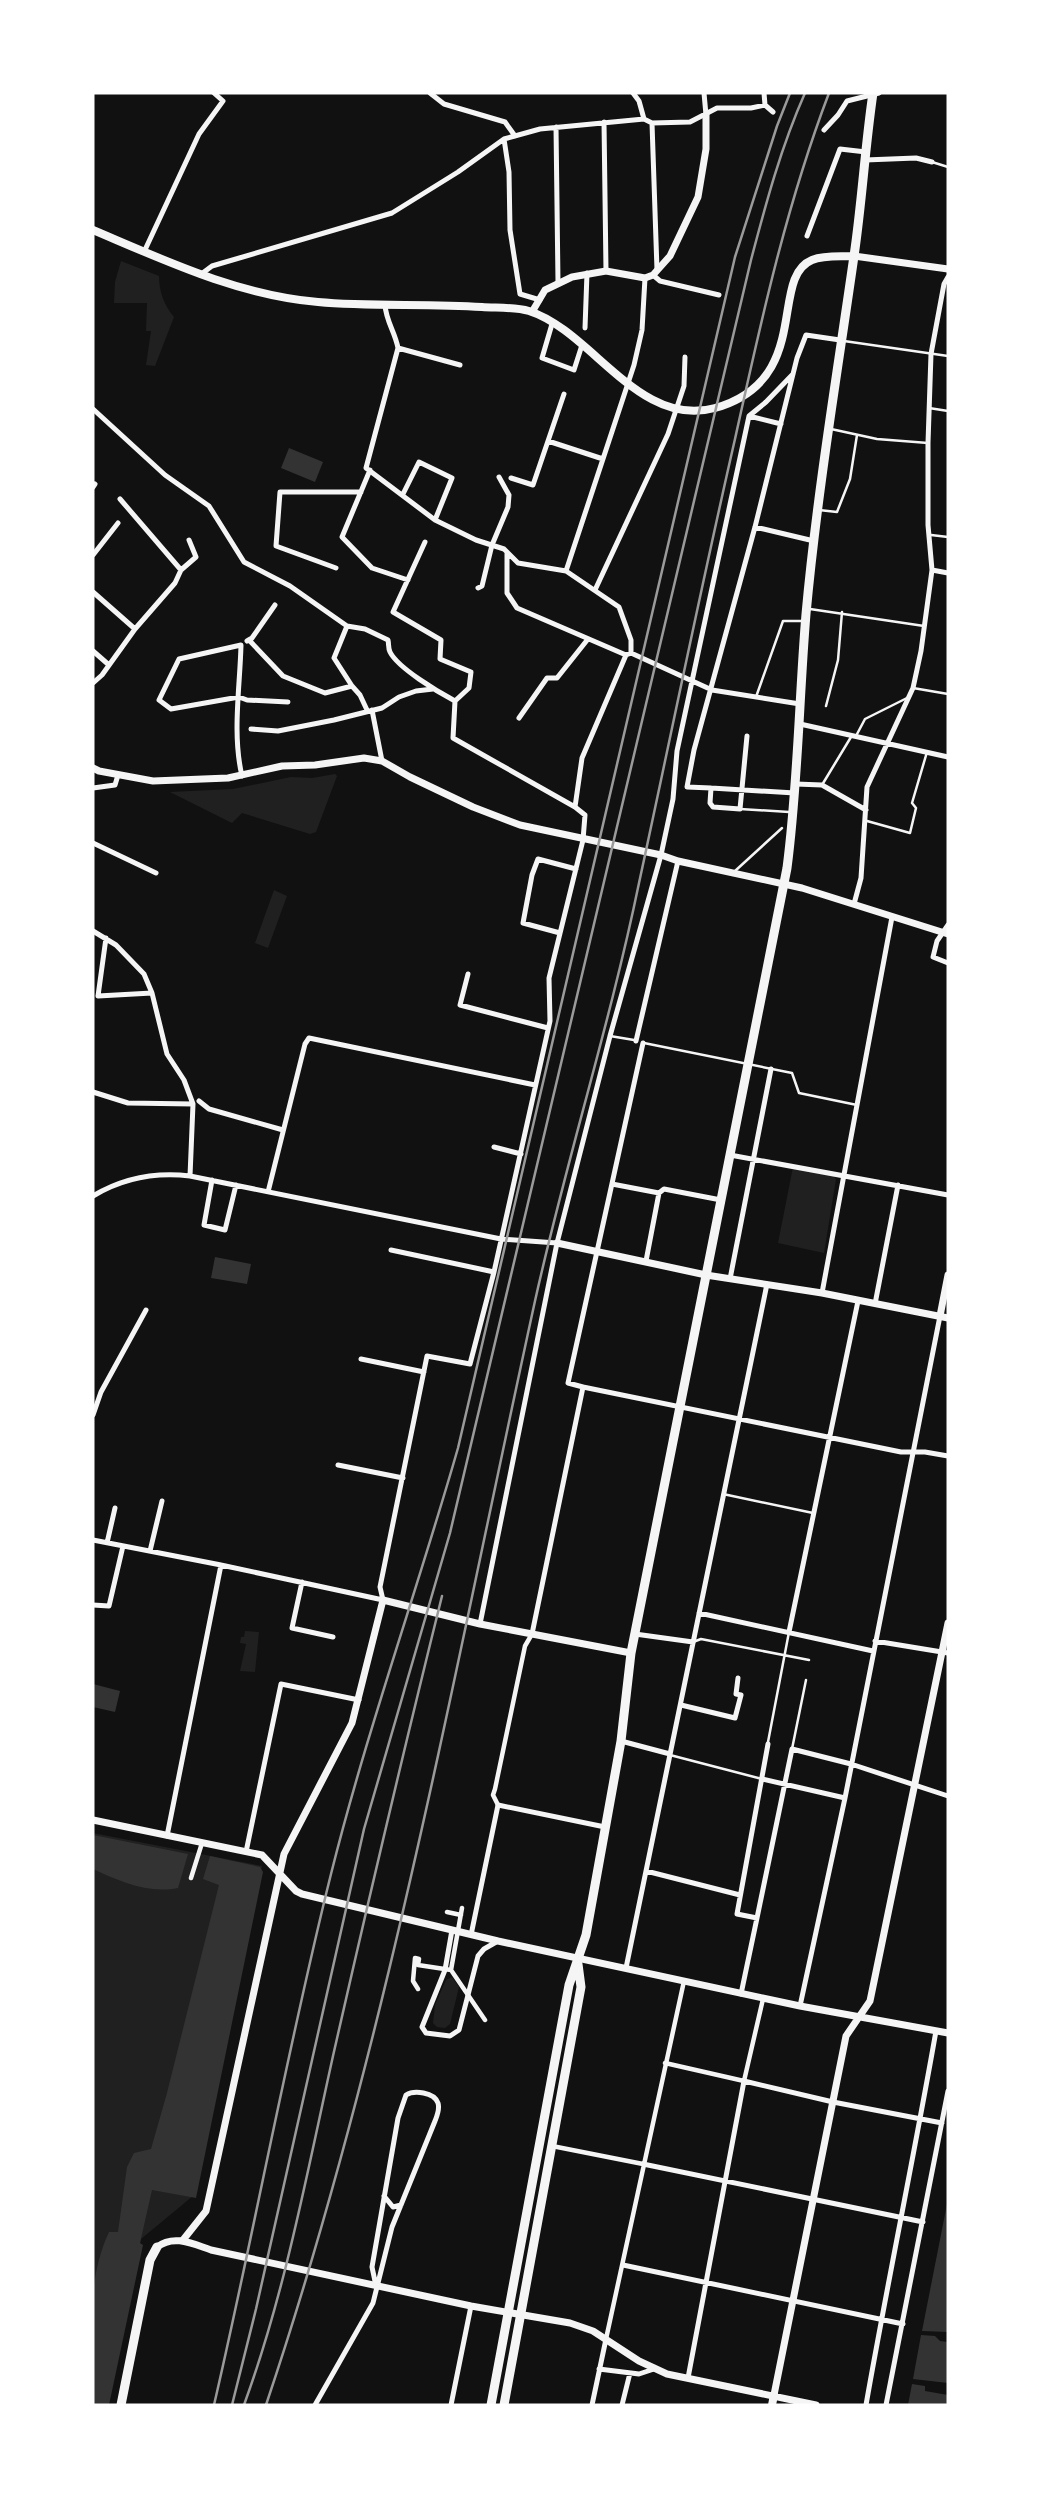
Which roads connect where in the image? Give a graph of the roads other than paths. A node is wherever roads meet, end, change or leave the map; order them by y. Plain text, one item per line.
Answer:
1 (214, 93) edge
2 (430, 93) edge
3 (633, 93) edge
4 (704, 93) edge
5 (764, 93) edge
6 (875, 93) edge
7 (765, 105) junction
8 (773, 112) dead end
9 (706, 115) junction
10 (644, 120) junction
11 (604, 122) junction
12 (652, 123) junction
13 (556, 127) junction
14 (824, 130) dead end
15 (515, 136) junction
16 (504, 139) junction
17 (866, 156) junction
18 (932, 162) joint
19 (948, 167) edge
20 (96, 231) edge
21 (807, 236) dead end
22 (93, 242) edge
23 (144, 252) junction
24 (854, 256) junction
25 (948, 269) edge
26 (606, 271) junction
27 (587, 273) junction
28 (652, 274) junction
29 (200, 275) junction
30 (948, 277) edge
31 (558, 282) junction
32 (719, 295) dead end
33 (540, 300) junction
34 (385, 305) junction
35 (533, 312) junction
36 (552, 324) junction
37 (585, 328) dead end
38 (841, 340) junction
39 (582, 345) junction
40 (398, 348) junction
41 (931, 354) junction
42 (948, 356) edge
43 (685, 358) dead end
44 (460, 365) dead end
45 (793, 373) junction
46 (564, 394) dead end
47 (929, 408) junction
48 (93, 409) edge
49 (948, 411) edge
50 (749, 416) junction
51 (781, 424) junction
52 (829, 429) junction
53 (857, 435) junction
54 (548, 441) junction
55 (928, 443) junction
56 (603, 459) junction
57 (370, 470) junction
58 (499, 477) dead end
59 (511, 478) dead end
60 (360, 492) junction
61 (403, 494) junction
62 (120, 499) dead end
63 (818, 510) junction
64 (435, 520) junction
65 (118, 523) dead end
66 (755, 527) junction
67 (929, 534) junction
68 (948, 537) edge
69 (189, 540) dead end
70 (814, 541) junction
71 (425, 542) dead end
72 (492, 545) junction
73 (507, 552) junction
74 (93, 555) edge
75 (336, 568) dead end
76 (181, 570) junction
77 (932, 570) junction
78 (566, 571) junction
79 (948, 573) edge
80 (408, 580) junction
81 (478, 588) dead end
82 (595, 590) junction
83 (93, 592) edge
84 (275, 605) dead end
85 (807, 608) junction
86 (842, 612) junction
87 (806, 621) junction
88 (347, 626) junction
89 (924, 626) junction
90 (135, 629) junction
91 (588, 639) junction
92 (249, 640) junction
93 (241, 645) junction
94 (93, 651) edge
95 (629, 654) junction
96 (109, 665) junction
97 (691, 682) junction
98 (93, 683) edge
99 (352, 686) junction
100 (913, 688) junction
101 (433, 689) junction
102 (712, 690) junction
103 (948, 694) edge
104 (239, 697) junction
105 (756, 697) junction
106 (909, 697) junction
107 (455, 701) junction
108 (288, 702) dead end
109 (801, 705) junction
110 (826, 706) dead end
111 (370, 710) junction
112 (519, 718) dead end
113 (800, 724) junction
114 (251, 729) dead end
115 (747, 736) dead end
116 (854, 736) junction
117 (888, 743) junction
118 (927, 752) junction
119 (948, 757) edge
120 (382, 761) junction
121 (93, 768) edge
122 (118, 775) junction
123 (242, 776) junction
124 (822, 785) junction
125 (93, 788) edge
126 (711, 788) junction
127 (796, 789) junction
128 (741, 790) junction
129 (575, 807) junction
130 (740, 809) junction
131 (866, 810) junction
132 (794, 813) junction
133 (866, 820) junction
134 (782, 828) dead end
135 (583, 840) junction
136 (93, 843) edge
137 (660, 855) junction
138 (678, 861) junction
139 (576, 869) junction
140 (156, 873) dead end
141 (733, 873) junction
142 (783, 884) junction
143 (854, 904) junction
144 (892, 917) junction
145 (948, 925) edge
146 (93, 931) edge
147 (560, 933) junction
148 (946, 933) edge
149 (106, 938) junction
150 (948, 962) edge
151 (468, 974) dead end
152 (152, 993) junction
153 (548, 1028) junction
154 (610, 1035) junction
155 (636, 1041) junction
156 (643, 1043) junction
157 (748, 1063) junction
158 (771, 1069) junction
159 (535, 1085) junction
160 (93, 1092) edge
161 (196, 1102) junction
162 (857, 1105) junction
163 (284, 1129) junction
164 (494, 1147) dead end
165 (521, 1154) junction
166 (730, 1155) junction
167 (754, 1159) junction
168 (190, 1175) junction
169 (844, 1175) junction
170 (212, 1180) junction
171 (612, 1184) junction
172 (236, 1185) junction
173 (898, 1185) junction
174 (268, 1192) junction
175 (659, 1193) junction
176 (948, 1195) edge
177 (93, 1196) edge
178 (721, 1200) junction
179 (501, 1239) junction
180 (557, 1243) junction
181 (391, 1250) dead end
182 (598, 1251) junction
183 (646, 1261) junction
184 (494, 1272) junction
185 (706, 1275) junction
186 (948, 1275) edge
187 (730, 1279) junction
188 (767, 1284) junction
189 (822, 1293) junction
190 (858, 1301) junction
191 (875, 1304) junction
192 (146, 1310) dead end
193 (944, 1317) edge
194 (361, 1359) dead end
195 (424, 1371) junction
196 (583, 1387) junction
197 (680, 1407) junction
198 (93, 1415) edge
199 (739, 1419) junction
200 (830, 1438) junction
201 (914, 1452) junction
202 (948, 1456) edge
203 (338, 1465) dead end
204 (403, 1478) junction
205 (723, 1494) junction
206 (162, 1501) dead end
207 (115, 1508) dead end
208 (814, 1513) junction
209 (93, 1540) edge
210 (107, 1543) junction
211 (123, 1546) junction
212 (150, 1551) junction
213 (221, 1565) junction
214 (302, 1582) junction
215 (383, 1600) junction
216 (93, 1605) edge
217 (699, 1613) junction
218 (948, 1623) edge
219 (480, 1624) junction
220 (789, 1632) junction
221 (532, 1634) junction
222 (635, 1634) junction
223 (333, 1637) dead end
224 (875, 1640) junction
225 (693, 1642) junction
226 (873, 1651) junction
227 (945, 1652) edge
228 (631, 1653) junction
229 (783, 1655) junction
230 (809, 1660) dead end
231 (738, 1678) dead end
232 (806, 1679) dead end
233 (359, 1700) junction
234 (681, 1705) junction
235 (621, 1741) junction
236 (768, 1744) joint
237 (792, 1749) junction
238 (670, 1754) junction
239 (851, 1764) junction
240 (762, 1779) junction
241 (785, 1784) junction
242 (916, 1785) junction
243 (948, 1796) edge
244 (845, 1797) junction
245 (498, 1805) junction
246 (93, 1820) edge
247 (606, 1827) junction
248 (167, 1836) junction
249 (202, 1843) junction
250 (246, 1852) junction
251 (646, 1871) junction
252 (280, 1875) junction
253 (191, 1878) dead end
254 (740, 1895) junction
255 (462, 1908) dead end
256 (447, 1912) dead end
257 (461, 1915) junction
258 (757, 1918) junction
259 (452, 1930) junction
260 (471, 1935) junction
261 (498, 1941) junction
262 (578, 1958) junction
263 (626, 1968) junction
264 (452, 1970) junction
265 (684, 1981) junction
266 (418, 1989) dead end
267 (741, 1994) junction
268 (763, 1998) junction
269 (800, 2007) junction
270 (857, 2017) junction
271 (485, 2020) dead end
272 (936, 2031) junction
273 (948, 2033) edge
274 (665, 2063) junction
275 (744, 2081) junction
276 (948, 2091) edge
277 (833, 2102) junction
278 (921, 2118) junction
279 (942, 2123) junction
280 (552, 2145) junction
281 (643, 2164) junction
282 (723, 2181) junction
283 (384, 2196) junction
284 (812, 2199) junction
285 (401, 2205) junction
286 (899, 2217) junction
287 (923, 2222) junction
288 (183, 2240) junction
289 (157, 2247) joint
290 (623, 2265) junction
291 (705, 2282) junction
292 (376, 2286) junction
293 (793, 2301) junction
294 (471, 2306) junction
295 (507, 2313) junction
296 (521, 2315) junction
297 (881, 2319) junction
298 (903, 2324) junction
299 (606, 2339) junction
300 (599, 2369) junction
301 (654, 2369) junction
302 (630, 2373) junction
303 (688, 2378) junction
304 (774, 2395) junction
305 (121, 2405) edge
306 (315, 2405) edge
307 (450, 2405) edge
308 (491, 2405) edge
309 (504, 2405) edge
310 (592, 2405) edge
311 (622, 2405) edge
312 (772, 2405) edge
313 (816, 2405) edge
314 (866, 2405) edge
315 (886, 2405) edge

1 - 23 street
2 - 15 street
3 - 10 street
4 - 9 street
5 - 7 street
6 - 14 street
6 - 17 main road
7 - 8 street
7 - 9 street
9 - 12 street
9 - 28 street
10 - 11 street
10 - 12 street
11 - 13 street
11 - 26 street
12 - 28 street
13 - 15 street
13 - 31 street
15 - 16 street
16 - 29 street
16 - 33 street
17 - 18 street
17 - 21 street
17 - 24 main road
18 - 19 lane
20 - 22 street
20 - 23 main road
23 - 29 main road
24 - 25 street
24 - 38 main road
24 - 39 main road
26 - 27 street
26 - 28 street
27 - 31 street
27 - 37 street
28 - 32 street
28 - 56 street
29 - 34 main road
30 - 41 street
31 - 33 street
33 - 35 street
34 - 35 main road
34 - 40 street
35 - 36 main road
36 - 39 main road
36 - 39 street
38 - 41 lane
38 - 45 street
38 - 52 main road
40 - 44 street
40 - 57 street
41 - 42 lane
41 - 47 street
43 - 82 street
45 - 50 street
45 - 51 street
46 - 54 street
47 - 49 lane
47 - 55 street
48 - 88 street
50 - 51 street
50 - 97 street
51 - 66 street
52 - 53 lane
52 - 63 main road
53 - 55 lane
53 - 63 lane
54 - 56 street
54 - 59 street
55 - 67 street
56 - 78 street
57 - 60 street
57 - 61 street
58 - 72 street
60 - 75 street
60 - 80 street
61 - 64 street
61 - 64 street
62 - 76 street
63 - 70 main road
64 - 72 street
65 - 74 street
66 - 70 street
66 - 102 street
67 - 68 lane
67 - 77 street
69 - 76 street
70 - 85 main road
71 - 80 street
72 - 73 street
72 - 81 street
73 - 78 street
73 - 91 street
76 - 90 street
77 - 79 street
77 - 89 street
78 - 82 street
80 - 107 street
82 - 95 street
83 - 90 street
84 - 92 street
85 - 86 lane
85 - 87 main road
86 - 89 lane
86 - 110 lane
87 - 105 lane
87 - 109 main road
88 - 99 street
88 - 101 street
89 - 100 street
90 - 96 street
91 - 95 street
91 - 112 street
92 - 93 street
92 - 99 street
93 - 104 street
93 - 104 street
94 - 96 street
95 - 97 street
95 - 129 street
96 - 98 street
97 - 102 street
97 - 137 street
99 - 111 street
100 - 103 lane
100 - 106 street
101 - 107 street
101 - 111 street
102 - 105 street
102 - 126 street
104 - 108 street
104 - 123 street
105 - 109 street
106 - 116 lane
106 - 117 street
107 - 129 street
109 - 113 main road
111 - 114 street
111 - 120 street
113 - 116 street
113 - 127 main road
115 - 128 street
116 - 117 street
116 - 124 lane
117 - 118 street
117 - 131 street
118 - 119 street
118 - 133 lane
120 - 123 street
120 - 135 street
121 - 122 street
122 - 123 street
122 - 125 street
124 - 127 street
124 - 131 street
126 - 128 street
126 - 130 street
127 - 128 street
127 - 132 main road
128 - 130 street
129 - 135 street
130 - 132 lane
131 - 133 street
132 - 142 main road
133 - 143 street
134 - 141 lane
135 - 137 street
135 - 139 street
136 - 140 street
137 - 138 street
137 - 154 street
138 - 141 street
138 - 155 street
139 - 147 street
139 - 147 street
141 - 142 street
142 - 143 street
142 - 157 main road
143 - 144 street
144 - 148 street
144 - 162 street
145 - 148 street
146 - 149 street
147 - 153 street
148 - 150 street
149 - 152 street
149 - 152 street
151 - 153 street
152 - 161 street
153 - 159 street
154 - 155 lane
154 - 180 street
155 - 156 lane
156 - 157 lane
156 - 171 street
157 - 158 lane
157 - 166 main road
158 - 162 lane
158 - 167 street
159 - 163 street
159 - 165 street
160 - 161 street
161 - 163 street
161 - 168 street
162 - 169 street
163 - 174 street
164 - 165 street
165 - 179 street
166 - 167 street
166 - 178 main road
167 - 169 street
167 - 187 street
168 - 170 street
168 - 177 street
169 - 173 street
169 - 189 street
170 - 172 street
170 - 172 street
171 - 175 street
171 - 182 street
172 - 174 street
173 - 176 street
173 - 191 street
174 - 179 street
175 - 178 street
175 - 183 street
178 - 185 main road
179 - 180 street
179 - 184 street
180 - 182 street
180 - 219 street
181 - 184 street
182 - 183 street
182 - 196 street
183 - 185 street
184 - 195 street
185 - 187 street
185 - 197 main road
186 - 193 street
187 - 188 street
188 - 189 street
188 - 199 street
189 - 190 street
190 - 191 street
190 - 200 street
191 - 193 street
192 - 198 street
193 - 201 street
194 - 195 street
195 - 204 street
196 - 197 street
196 - 221 street
197 - 199 street
197 - 222 main road
199 - 200 street
199 - 205 street
200 - 201 street
200 - 208 street
201 - 202 street
201 - 224 street
203 - 204 street
204 - 215 street
205 - 208 lane
205 - 217 street
206 - 212 street
207 - 210 street
208 - 220 street
209 - 210 street
210 - 211 street
211 - 212 street
211 - 216 street
212 - 213 street
213 - 214 street
213 - 248 street
214 - 215 street
214 - 223 street
215 - 219 street
215 - 233 street
217 - 220 street
217 - 225 street
218 - 227 street
219 - 221 street
220 - 226 street
220 - 229 lane
221 - 228 street
221 - 245 street
222 - 225 street
222 - 228 main road
224 - 226 street
224 - 227 street
225 - 229 lane
225 - 234 street
226 - 239 street
227 - 242 street
228 - 235 main road
229 - 230 lane
229 - 236 lane
231 - 234 street
232 - 237 lane
233 - 250 street
233 - 252 street
234 - 238 street
235 - 238 street
235 - 247 main road
236 - 240 street
237 - 239 street
237 - 241 street
238 - 240 lane
238 - 251 street
239 - 242 street
239 - 244 street
240 - 241 street
240 - 254 street
241 - 244 street
241 - 258 street
242 - 243 street
242 - 270 street
244 - 269 street
245 - 247 street
245 - 260 street
246 - 248 street
247 - 262 main road
248 - 249 street
249 - 250 street
249 - 253 street
250 - 252 street
251 - 254 street
251 - 263 street
252 - 259 street
252 - 288 street
254 - 258 street
255 - 257 street
256 - 257 street
257 - 264 street
258 - 267 street
259 - 260 street
259 - 261 street
260 - 261 street
261 - 262 street
262 - 263 street
262 - 280 main road
262 - 295 main road
263 - 265 street
264 - 266 street
264 - 271 street
265 - 267 street
265 - 274 street
267 - 268 street
268 - 269 street
268 - 275 street
269 - 270 street
270 - 272 street
270 - 277 street
272 - 273 street
272 - 278 street
274 - 275 street
274 - 281 street
275 - 277 street
275 - 282 street
276 - 279 street
277 - 278 street
277 - 284 street
278 - 279 street
278 - 286 street
279 - 287 street
280 - 281 street
280 - 296 main road
281 - 282 street
281 - 290 street
282 - 284 street
282 - 291 street
283 - 285 street
283 - 285 street
283 - 292 street
284 - 286 street
284 - 293 street
285 - 292 street
286 - 287 street
286 - 297 street
287 - 298 street
288 - 289 street
288 - 292 street
289 - 305 main road
290 - 291 street
290 - 299 street
291 - 293 street
291 - 303 street
292 - 294 street
292 - 306 street
293 - 297 street
293 - 304 street
294 - 295 street
294 - 307 street
295 - 296 street
295 - 308 main road
296 - 299 street
296 - 309 main road
297 - 298 street
297 - 314 street
298 - 315 street
299 - 300 street
299 - 301 street
300 - 302 street
300 - 310 street
301 - 302 street
301 - 303 street
302 - 311 street
303 - 304 street
304 - 312 main road
304 - 313 street

